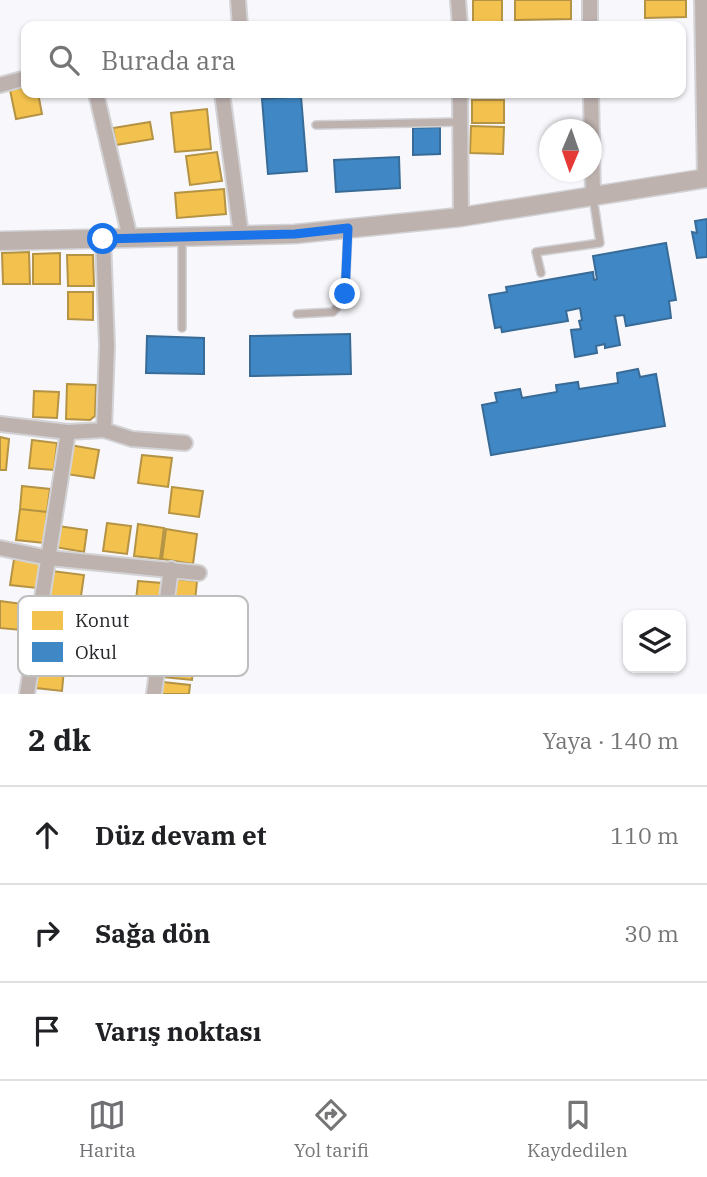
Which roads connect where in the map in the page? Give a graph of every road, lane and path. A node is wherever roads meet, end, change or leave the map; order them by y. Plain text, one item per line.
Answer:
1 (238, 0) edge
2 (458, 0) edge
3 (590, 0) edge
4 (702, 0) edge
5 (240, 21) edge
6 (460, 21) edge
7 (590, 21) edge
8 (21, 79) edge
9 (0, 85) edge
10 (97, 98) edge
11 (223, 98) edge
12 (460, 98) edge
13 (591, 98) edge
14 (460, 122) junction
15 (316, 125) dead end
16 (706, 179) edge
17 (593, 196) junction
18 (461, 217) junction
19 (348, 228) junction
20 (242, 235) junction
21 (182, 237) junction
22 (130, 238) junction
23 (103, 239) junction
24 (0, 242) edge
25 (541, 273) dead end
26 (297, 314) dead end
27 (182, 328) dead end
28 (0, 424) edge
29 (104, 430) junction
30 (68, 432) junction
31 (185, 443) dead end
32 (0, 548) edge
33 (49, 558) junction
34 (171, 569) junction
35 (199, 573) dead end
36 (43, 596) edge
37 (167, 596) edge
38 (30, 676) edge
39 (156, 676) edge
40 (27, 694) edge
41 (154, 694) edge

1 - 5 street
2 - 6 street
3 - 7 street
4 - 16 street
8 - 9 street
10 - 22 street
11 - 20 street
12 - 14 street
13 - 17 street
14 - 15 lane
14 - 18 street
16 - 17 street
17 - 18 street
17 - 25 lane
18 - 19 street
19 - 20 street
19 - 26 lane
20 - 21 street
21 - 22 street
21 - 27 lane
22 - 23 street
23 - 24 street
23 - 29 street
28 - 30 street
29 - 30 street
29 - 31 street
30 - 33 street
32 - 33 street
33 - 34 street
33 - 36 street
34 - 35 street
34 - 37 street
38 - 40 street
39 - 41 street

